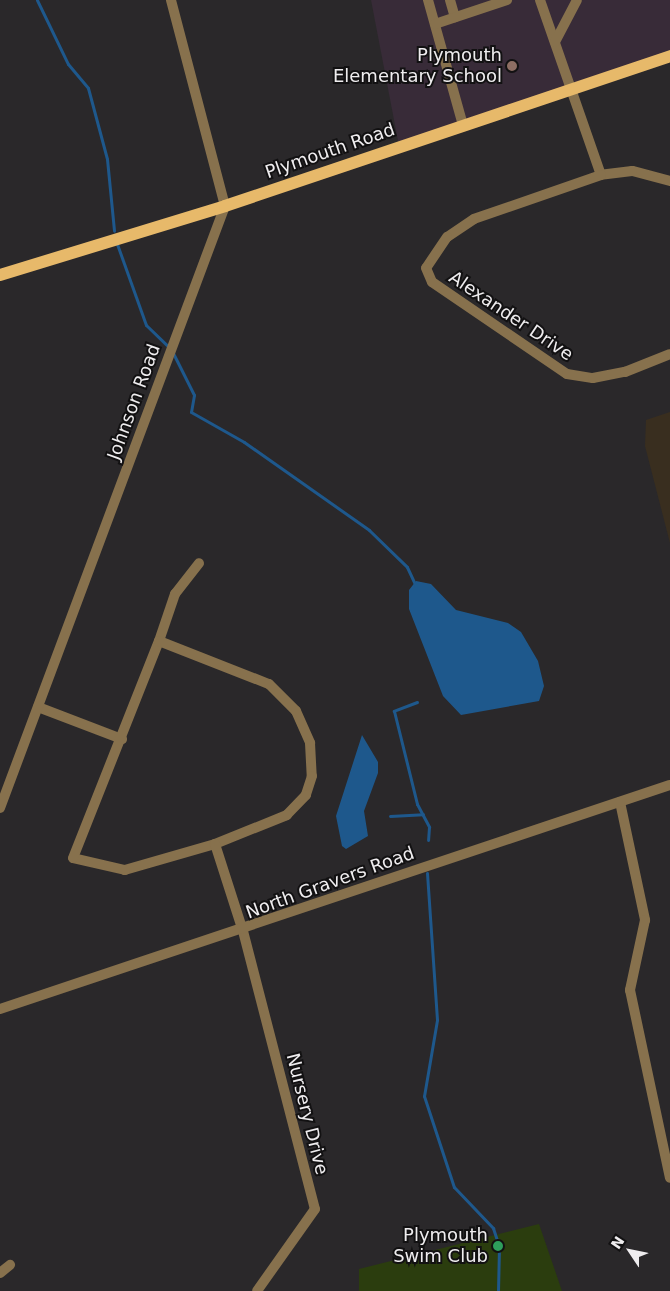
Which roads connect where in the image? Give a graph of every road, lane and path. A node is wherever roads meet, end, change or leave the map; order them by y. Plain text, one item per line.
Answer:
1 (171, 0) edge
2 (428, 0) edge
3 (450, 0) edge
4 (507, 0) edge
5 (540, 0) edge
6 (578, 0) edge
7 (481, 4) edge
8 (455, 17) junction
9 (435, 24) junction
10 (555, 42) junction
11 (670, 56) edge
12 (572, 89) junction
13 (463, 125) junction
14 (602, 175) junction
15 (670, 181) edge
16 (225, 206) junction
17 (0, 275) edge
18 (670, 354) edge
19 (199, 563) dead end
20 (159, 640) junction
21 (38, 708) junction
22 (122, 739) junction
23 (670, 785) edge
24 (620, 802) junction
25 (0, 808) edge
26 (215, 844) junction
27 (243, 931) junction
28 (0, 1010) edge
29 (670, 1178) edge
30 (10, 1265) dead end
31 (0, 1273) edge
32 (257, 1291) edge

1 - 16 street
2 - 9 street
3 - 8 street
4 - 7 street
5 - 10 street
6 - 10 street
7 - 8 street
8 - 9 street
9 - 13 street
10 - 12 street
11 - 12 main road, Plymouth Road
12 - 13 main road, Plymouth Road
12 - 14 street
13 - 16 main road, Plymouth Road
14 - 15 street, Alexander Drive
14 - 18 street, Alexander Drive
16 - 17 main road, Plymouth Road
16 - 21 street, Johnson Road
19 - 20 street
20 - 22 street
20 - 26 street
21 - 22 street
21 - 25 street, Johnson Road
22 - 26 street
23 - 24 street, North Gravers Road
24 - 27 street, North Gravers Road
24 - 29 street
26 - 27 street, Nursery Drive
27 - 28 street, North Gravers Road
27 - 32 street, Nursery Drive
30 - 31 street

